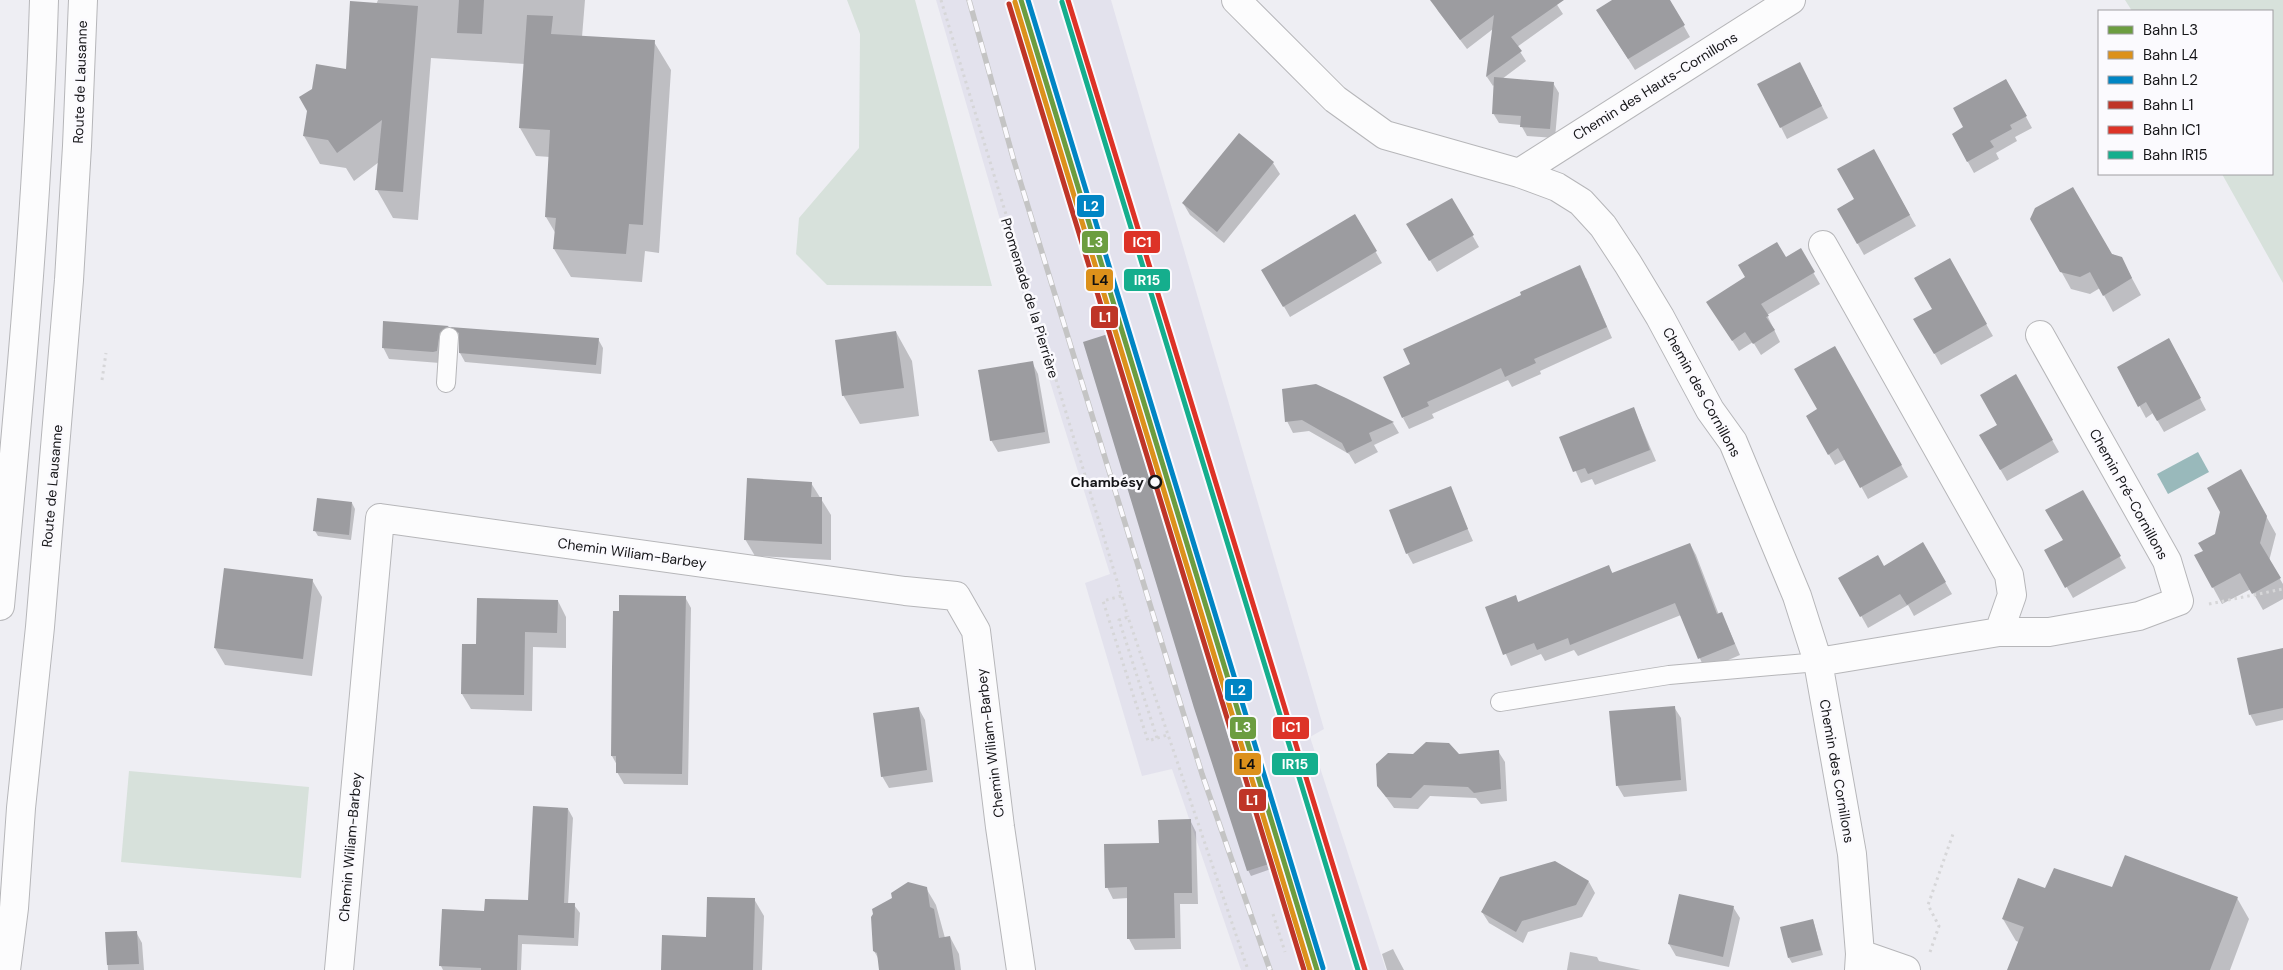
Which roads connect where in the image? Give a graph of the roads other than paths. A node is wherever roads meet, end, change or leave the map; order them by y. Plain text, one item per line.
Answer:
1 (44, 0) edge
2 (83, 0) edge
3 (1236, 0) edge
4 (1792, 0) edge
5 (1519, 173) junction
6 (1823, 245) dead end
7 (2040, 335) dead end
8 (449, 337) dead end
9 (446, 383) dead end
10 (0, 606) edge
11 (1999, 632) junction
12 (1818, 662) junction
13 (1500, 702) dead end
14 (14, 908) junction
15 (1860, 962) edge
16 (1917, 966) edge
17 (6, 970) edge
18 (21, 970) edge
19 (339, 970) edge
20 (1021, 970) edge

1 - 10 street
2 - 14 street, Route de Lausanne
3 - 5 street, Chemin des Cornillons
4 - 5 street, Chemin des Hauts-Cornillons
5 - 12 street, Chemin des Cornillons
6 - 11 street
7 - 11 street, Chemin Pré-Cornillons
8 - 9 lane
11 - 12 street
12 - 13 lane
12 - 15 street, Chemin des Cornillons
14 - 17 street, Route de Lausanne
14 - 18 street
15 - 16 street
19 - 20 street, Chemin Wiliam-Barbey

